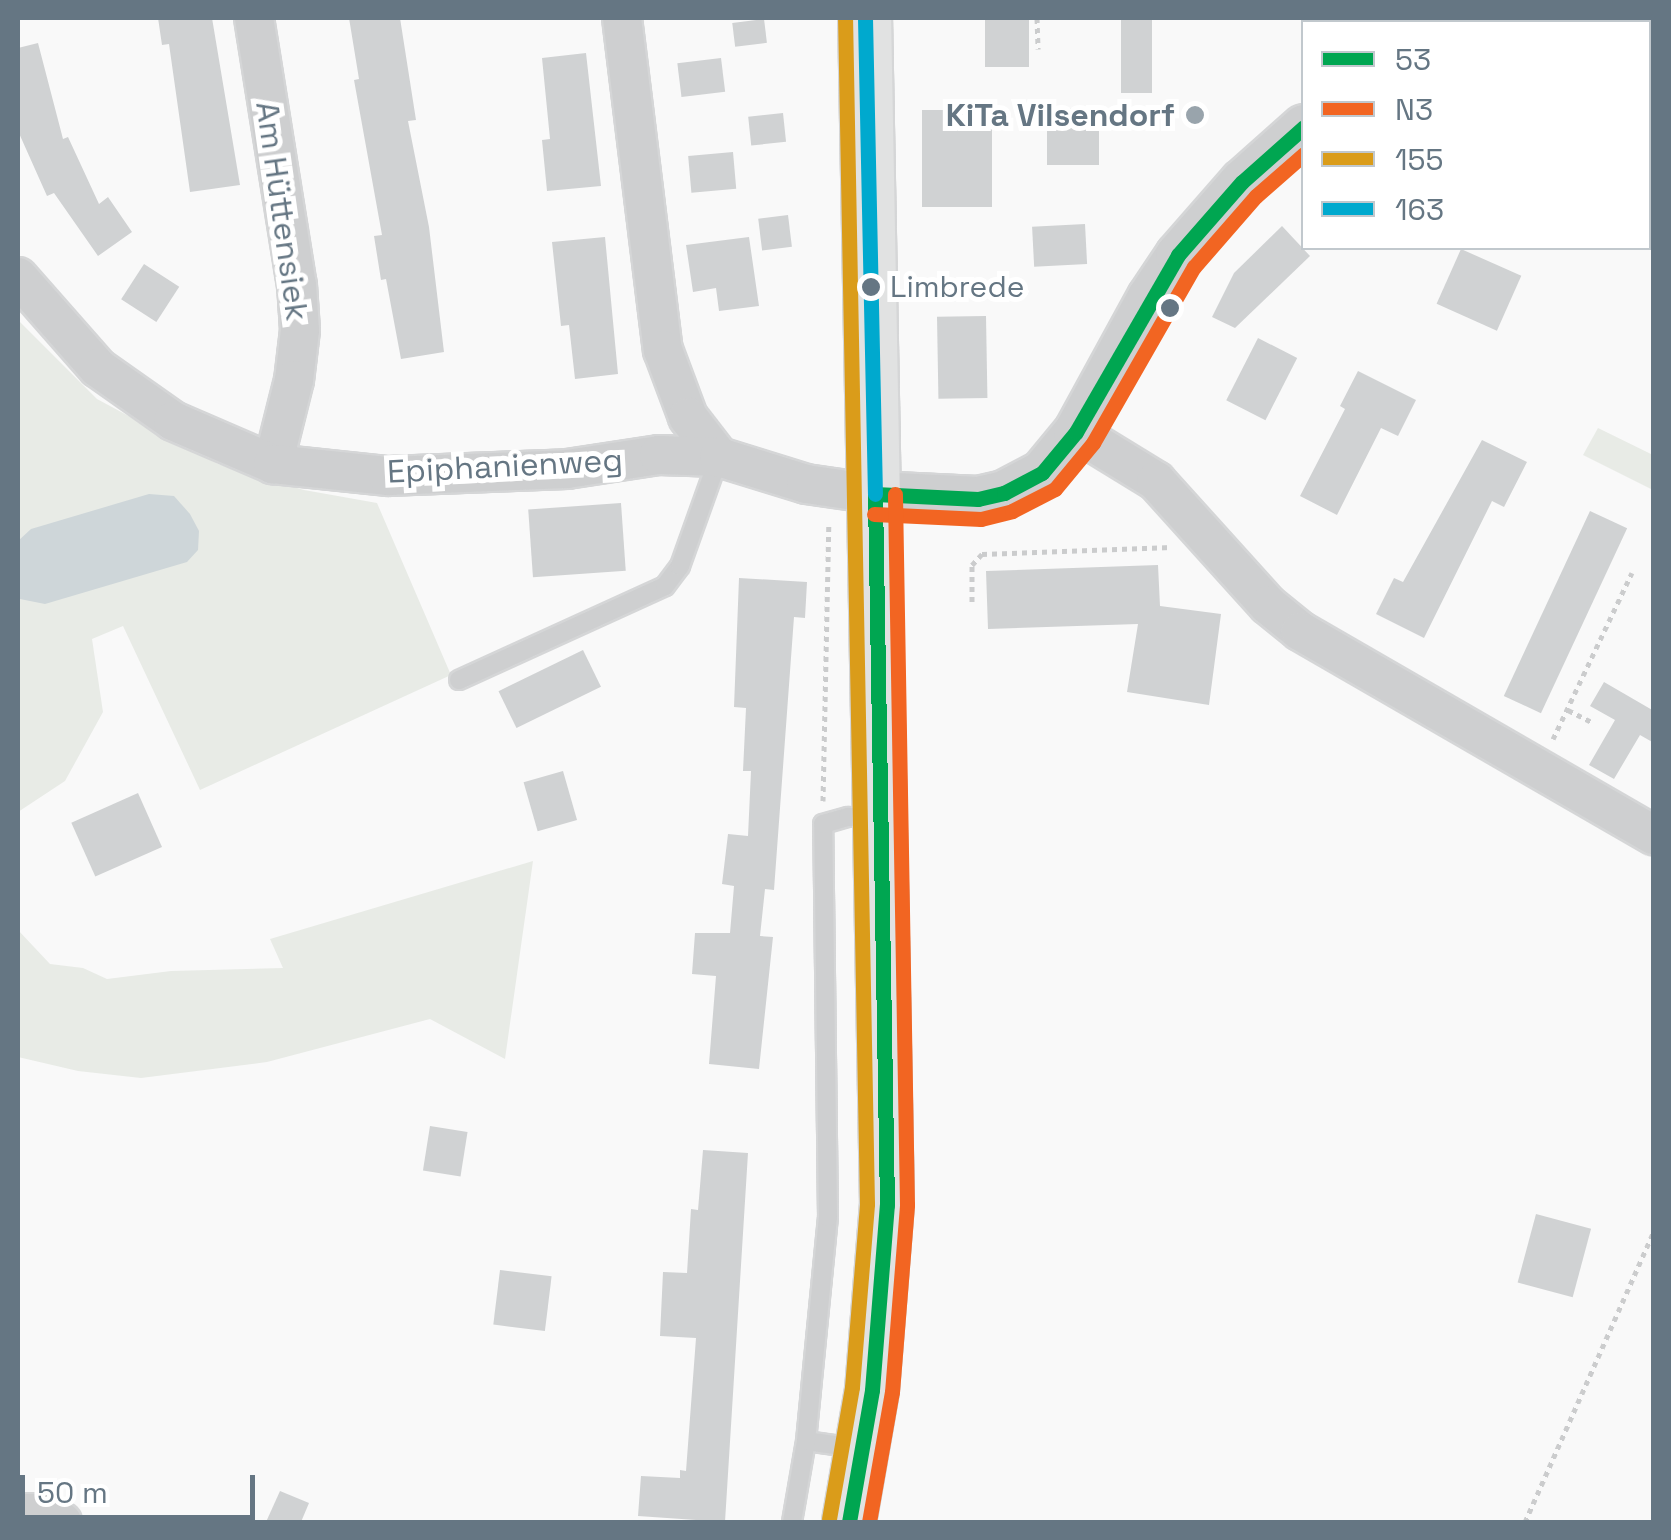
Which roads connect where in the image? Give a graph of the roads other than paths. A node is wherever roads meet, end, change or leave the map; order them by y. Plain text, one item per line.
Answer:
1 (254, 18) edge
2 (622, 18) edge
3 (865, 18) edge
4 (1301, 130) edge
5 (18, 277) edge
6 (1076, 432) junction
7 (719, 456) junction
8 (273, 464) junction
9 (853, 492) junction
10 (459, 680) dead end
11 (882, 818) junction
12 (1654, 835) edge
13 (806, 1441) junction
14 (863, 1449) junction
15 (18, 1514) edge
16 (62, 1522) edge
17 (792, 1522) edge
18 (849, 1522) edge

1 - 8 street, Am Hüttensiek
2 - 7 street
3 - 9 main road
4 - 6 street
5 - 8 street, Epiphanienweg
6 - 9 street
6 - 12 street
7 - 8 street, Epiphanienweg
7 - 9 street, Epiphanienweg
7 - 10 lane
9 - 11 main road
11 - 13 lane
11 - 14 main road
13 - 14 lane
13 - 17 lane
14 - 18 main road
15 - 16 street

